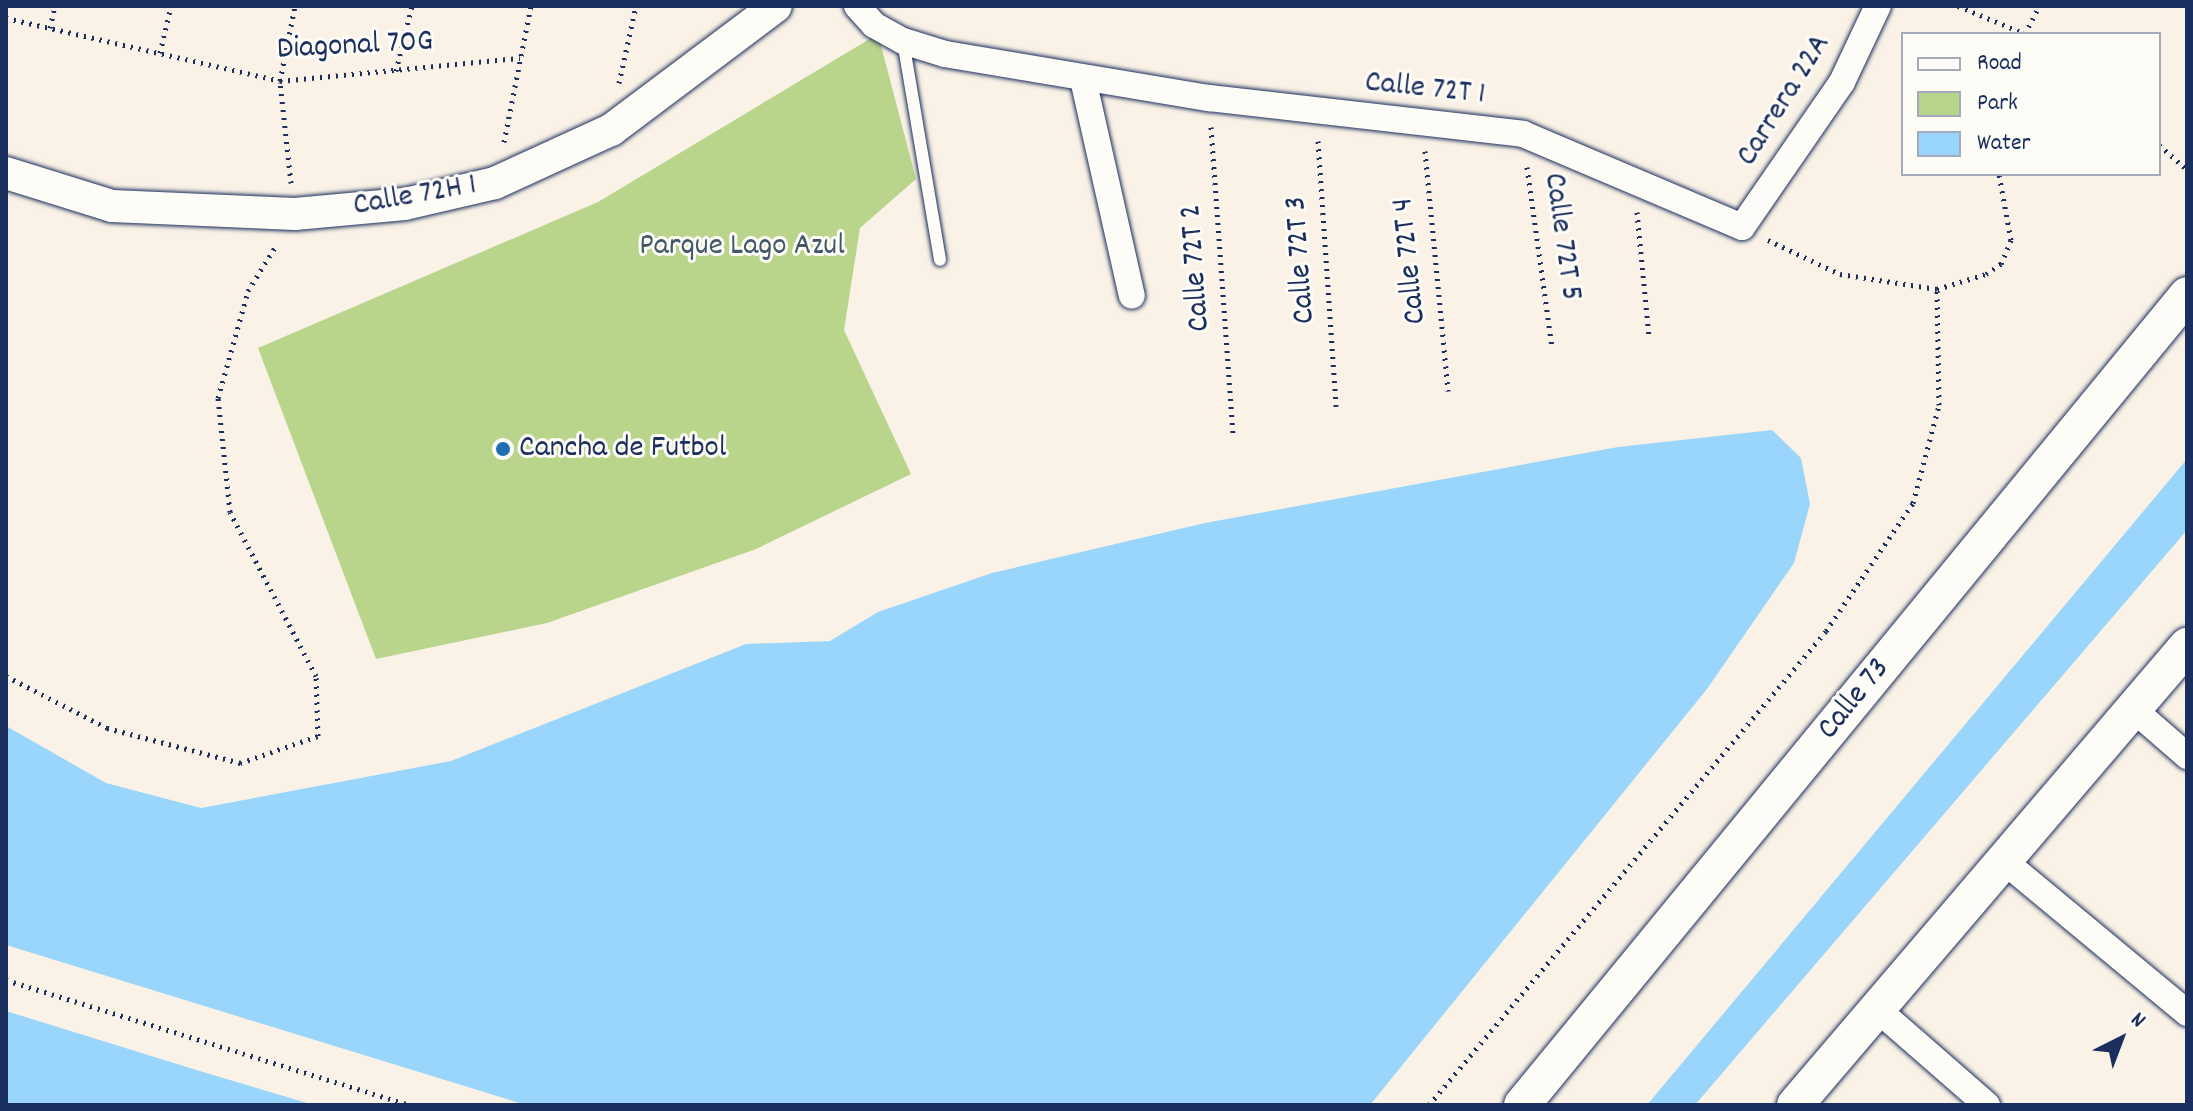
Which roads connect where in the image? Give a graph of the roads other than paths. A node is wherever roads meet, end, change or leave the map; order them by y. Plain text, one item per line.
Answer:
1 (776, 6) edge
2 (857, 6) edge
3 (1878, 6) edge
4 (903, 41) junction
5 (1083, 79) junction
6 (6, 173) edge
7 (1742, 227) joint
8 (940, 260) dead end
9 (2187, 295) edge
10 (1132, 296) dead end
11 (2187, 646) edge
12 (2133, 709) junction
13 (2187, 756) edge
14 (2004, 861) junction
15 (1877, 1009) junction
16 (2187, 1013) edge
17 (1522, 1105) edge
18 (1795, 1105) edge
19 (1987, 1105) edge

1 - 6 street, Calle 72H 1
2 - 4 street, Calle 72T 1
3 - 7 street, Carrera 22A
4 - 5 street, Calle 72T 1
4 - 8 lane
5 - 7 street, Calle 72T 1
5 - 10 street
9 - 17 main road, Calle 73
11 - 12 main road
12 - 13 street
12 - 14 main road
14 - 15 main road
14 - 16 street
15 - 18 main road
15 - 19 street

